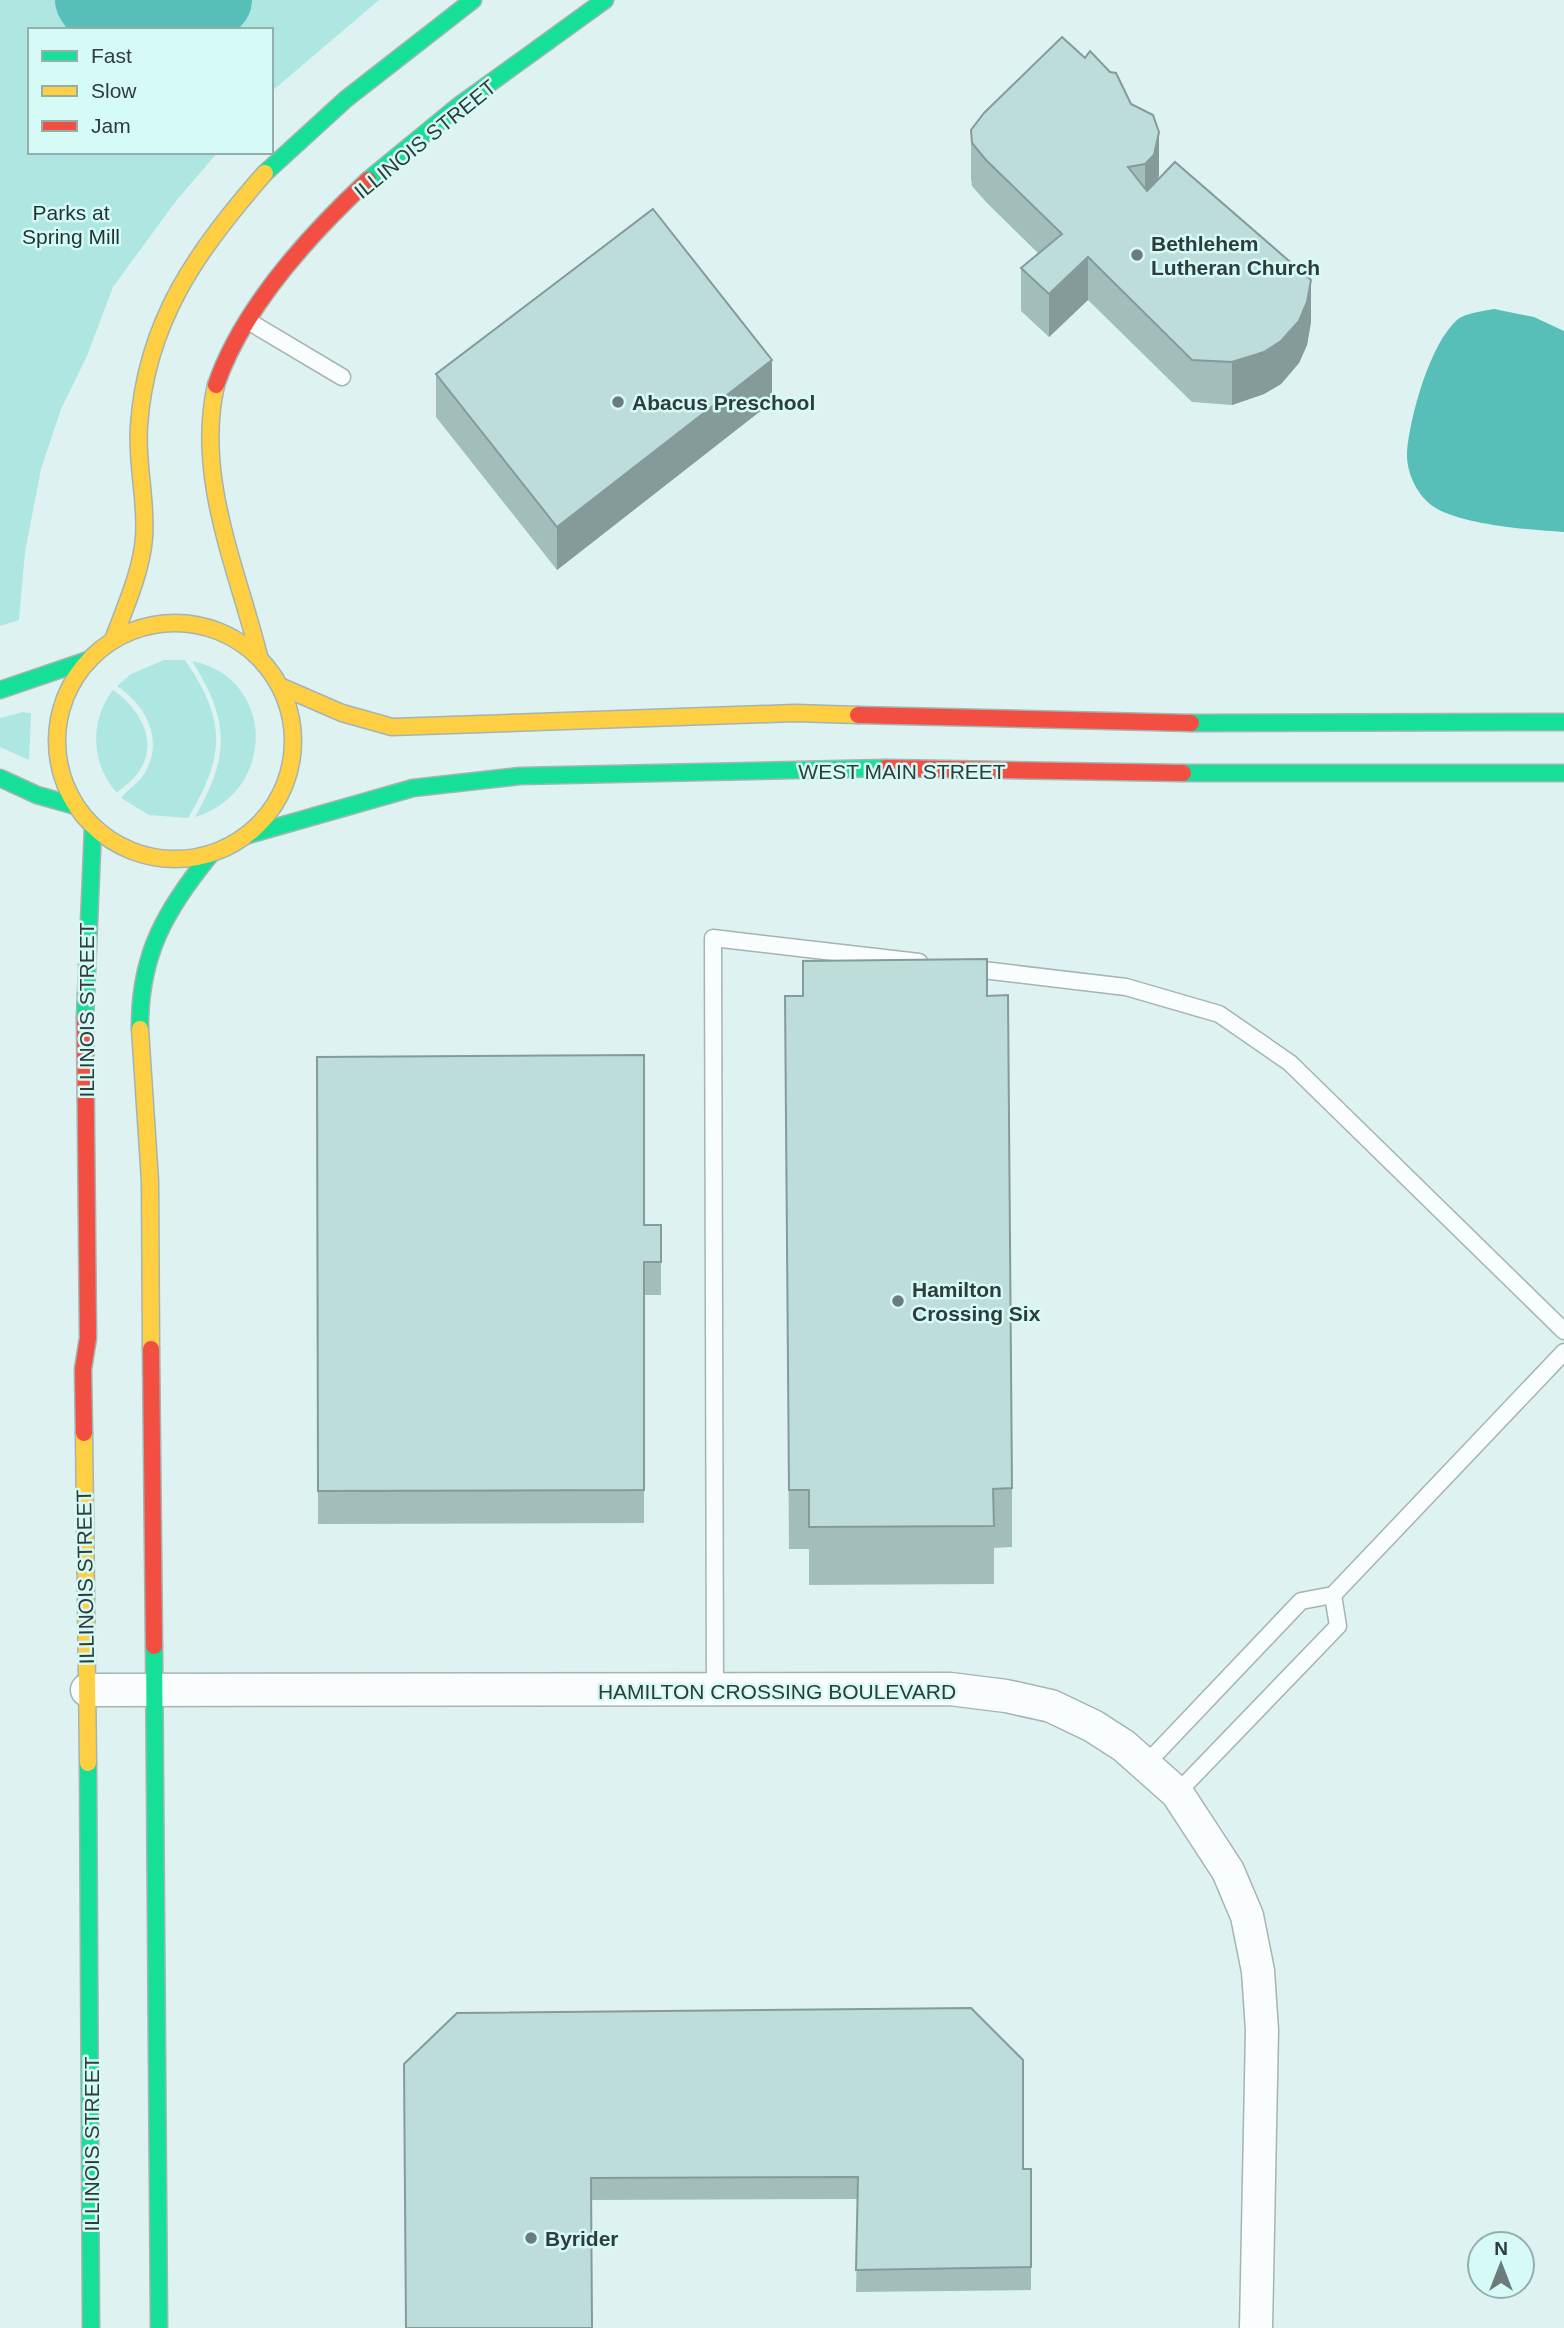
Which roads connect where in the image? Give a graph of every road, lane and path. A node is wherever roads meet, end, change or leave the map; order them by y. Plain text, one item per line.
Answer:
1 (473, 0) edge
2 (605, 0) edge
3 (246, 320) junction
4 (342, 377) dead end
5 (113, 640) junction
6 (259, 656) junction
7 (88, 660) junction
8 (282, 687) junction
9 (0, 690) edge
10 (1564, 722) edge
11 (1564, 773) edge
12 (0, 778) edge
13 (76, 806) junction
14 (93, 827) junction
15 (248, 835) junction
16 (211, 854) junction
17 (929, 964) edge
18 (956, 967) edge
19 (1564, 1331) edge
20 (1564, 1352) edge
21 (1333, 1595) junction
22 (155, 1689) junction
23 (87, 1690) junction
24 (715, 1690) junction
25 (1146, 1764) junction
26 (1177, 1793) junction
27 (91, 2328) edge
28 (159, 2328) edge
29 (1256, 2328) edge

1 - 5 street
2 - 3 street, ILLINOIS STREET
3 - 4 lane
3 - 6 street, ILLINOIS STREET
5 - 6 street
5 - 7 street
6 - 8 street
7 - 9 street
7 - 13 street
8 - 10 street
8 - 15 street
11 - 15 street, WEST MAIN STREET
12 - 13 street
13 - 14 street
14 - 16 street
14 - 23 street, ILLINOIS STREET
15 - 16 street
16 - 22 street
17 - 24 lane
18 - 19 lane
20 - 21 lane
21 - 25 lane
21 - 26 lane
22 - 23 street, HAMILTON CROSSING BOULEVARD
22 - 24 street, HAMILTON CROSSING BOULEVARD
22 - 28 street
23 - 27 street, ILLINOIS STREET
24 - 25 street, HAMILTON CROSSING BOULEVARD
25 - 26 street, HAMILTON CROSSING BOULEVARD
26 - 29 street, HAMILTON CROSSING BOULEVARD

